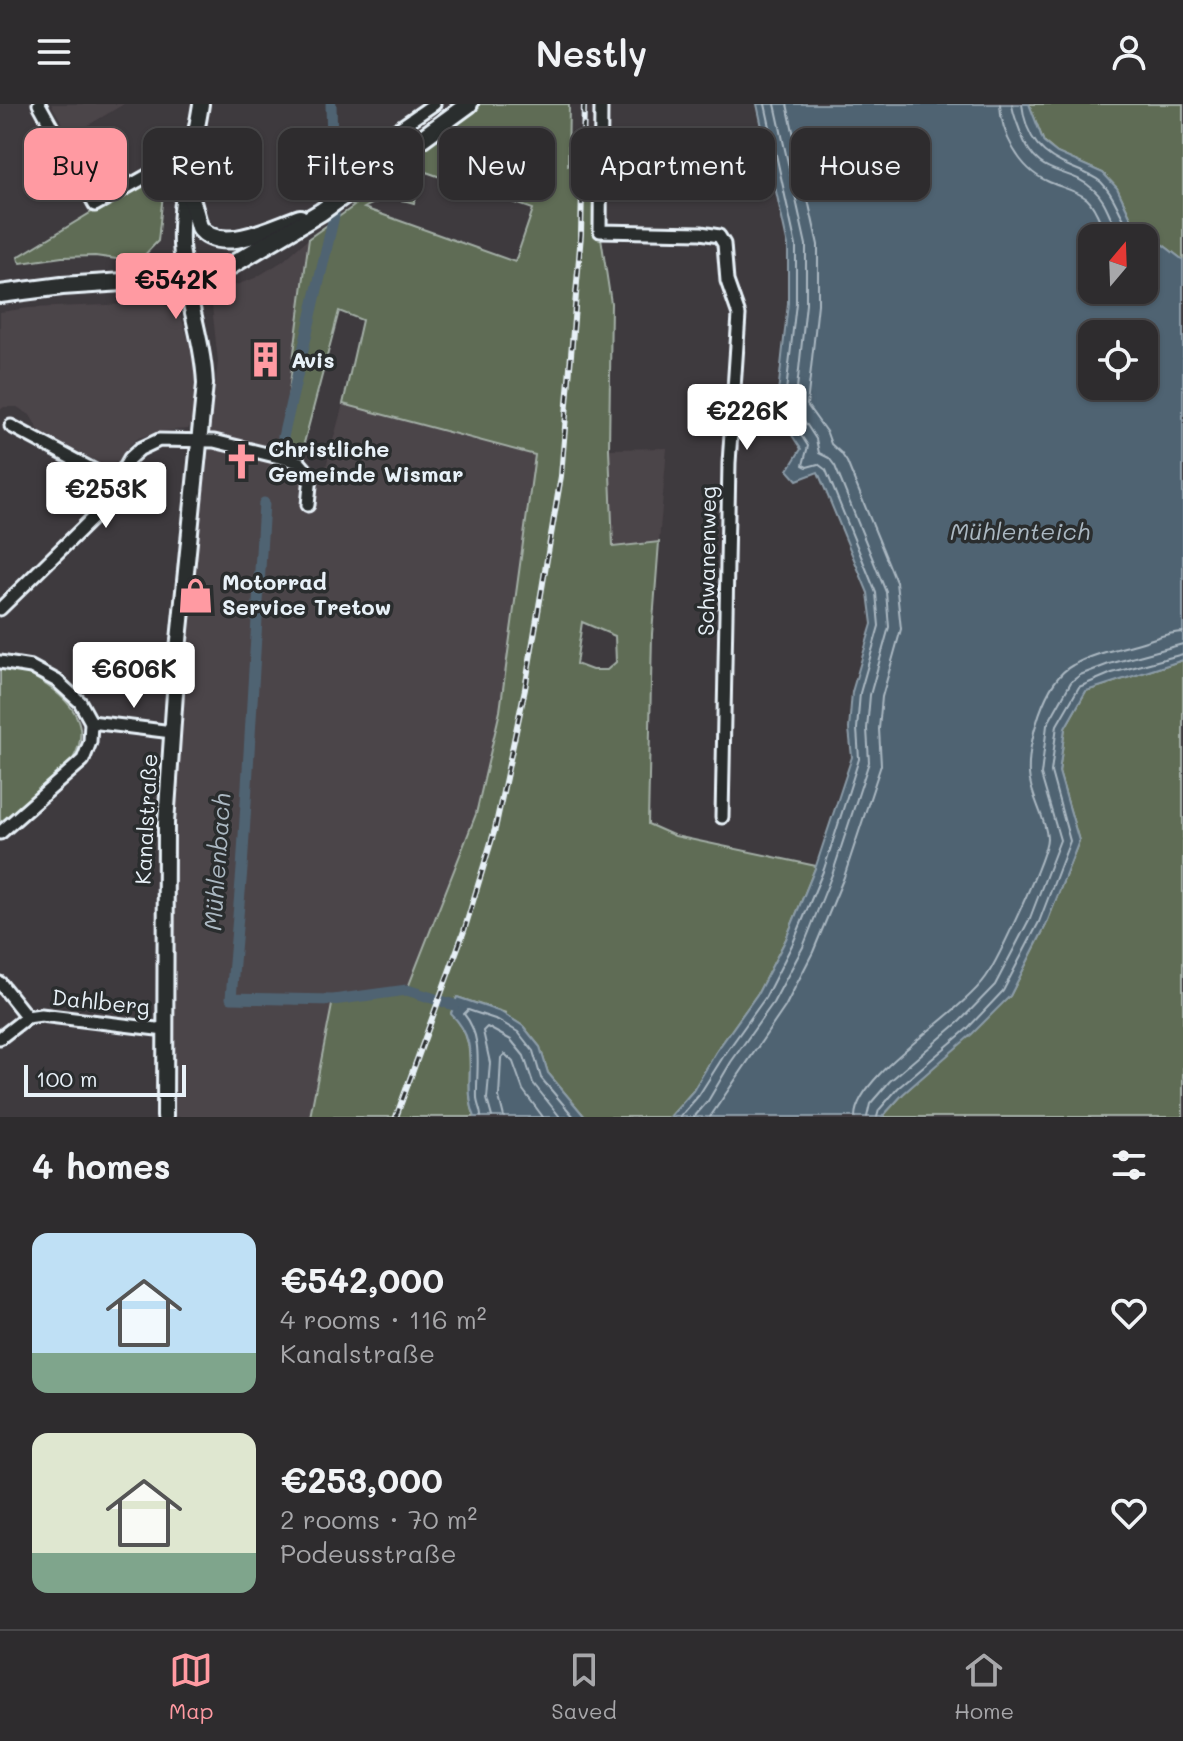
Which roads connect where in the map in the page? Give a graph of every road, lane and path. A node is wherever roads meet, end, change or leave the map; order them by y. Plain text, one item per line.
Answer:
1 (39, 104) edge
2 (201, 104) edge
3 (434, 104) edge
4 (469, 104) edge
5 (601, 104) edge
6 (196, 128) edge
7 (399, 128) edge
8 (143, 178) edge
9 (183, 200) edge
10 (190, 200) edge
11 (321, 212) junction
12 (185, 278) junction
13 (0, 294) edge
14 (11, 426) dead end
15 (200, 441) junction
16 (116, 482) junction
17 (308, 505) dead end
18 (0, 609) edge
19 (0, 662) edge
20 (91, 722) junction
21 (172, 732) junction
22 (722, 817) dead end
23 (0, 833) edge
24 (0, 983) edge
25 (27, 1017) junction
26 (165, 1030) junction
27 (0, 1038) edge
28 (165, 1117) edge

1 - 8 street
2 - 6 street, Kanalstraße
3 - 7 street
4 - 11 main road
5 - 22 street, Schwanenweg
9 - 12 street, Kanalstraße
10 - 11 main road
11 - 12 main road
12 - 13 main road
12 - 15 street, Kanalstraße
14 - 16 street
15 - 16 street
15 - 17 street
15 - 21 street, Kanalstraße
16 - 18 street
19 - 20 street
20 - 21 street
20 - 23 street
21 - 26 street, Kanalstraße
24 - 25 street, Dahlberg
25 - 26 street, Dahlberg
25 - 27 street
26 - 28 street, Kanalstraße

